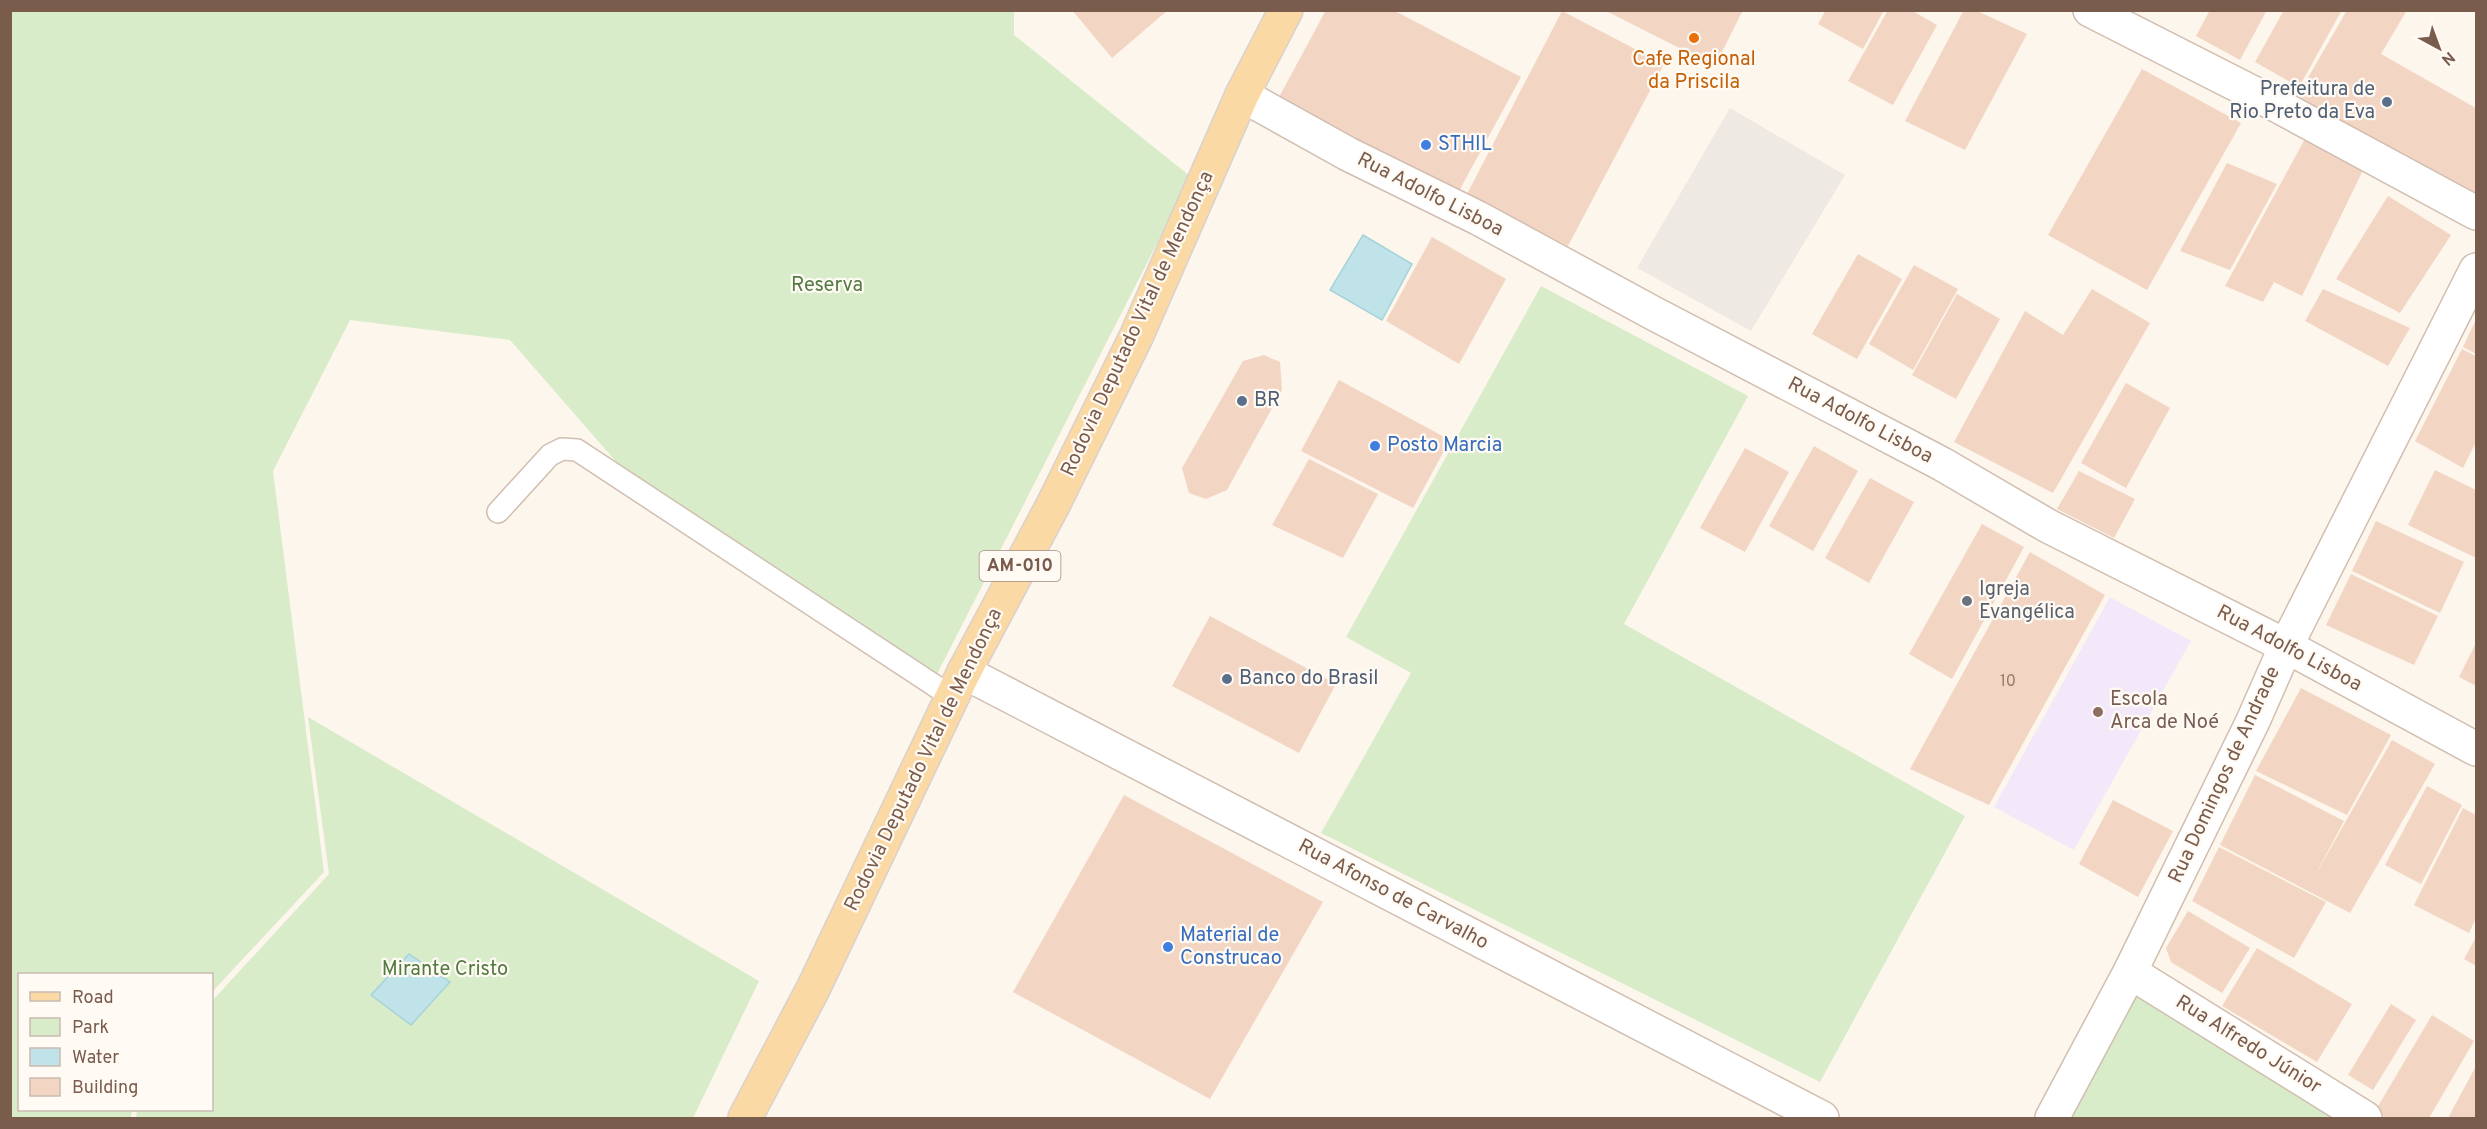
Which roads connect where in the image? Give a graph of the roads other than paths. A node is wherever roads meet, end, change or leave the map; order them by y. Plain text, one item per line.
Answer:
1 (1286, 10) edge
2 (2090, 10) edge
3 (1242, 95) junction
4 (2476, 213) edge
5 (2476, 270) edge
6 (498, 512) dead end
7 (2286, 646) junction
8 (958, 684) junction
9 (2476, 749) edge
10 (2130, 972) junction
11 (745, 1119) edge
12 (1822, 1119) edge
13 (2052, 1119) edge
14 (2365, 1119) edge

1 - 3 main road, Rodovia Deputado Vital de Mendonça / AM-010
2 - 4 street
3 - 7 street, Rua Adolfo Lisboa
3 - 8 main road, Rodovia Deputado Vital de Mendonça / AM-010
5 - 7 street, Rua Domingos de Andrade
6 - 8 lane
7 - 9 street, Rua Adolfo Lisboa
7 - 10 street, Rua Domingos de Andrade
8 - 11 main road, Rodovia Deputado Vital de Mendonça / AM-010
8 - 12 street, Rua Afonso de Carvalho
10 - 13 street, Rua Domingos de Andrade
10 - 14 street, Rua Alfredo Júnior

